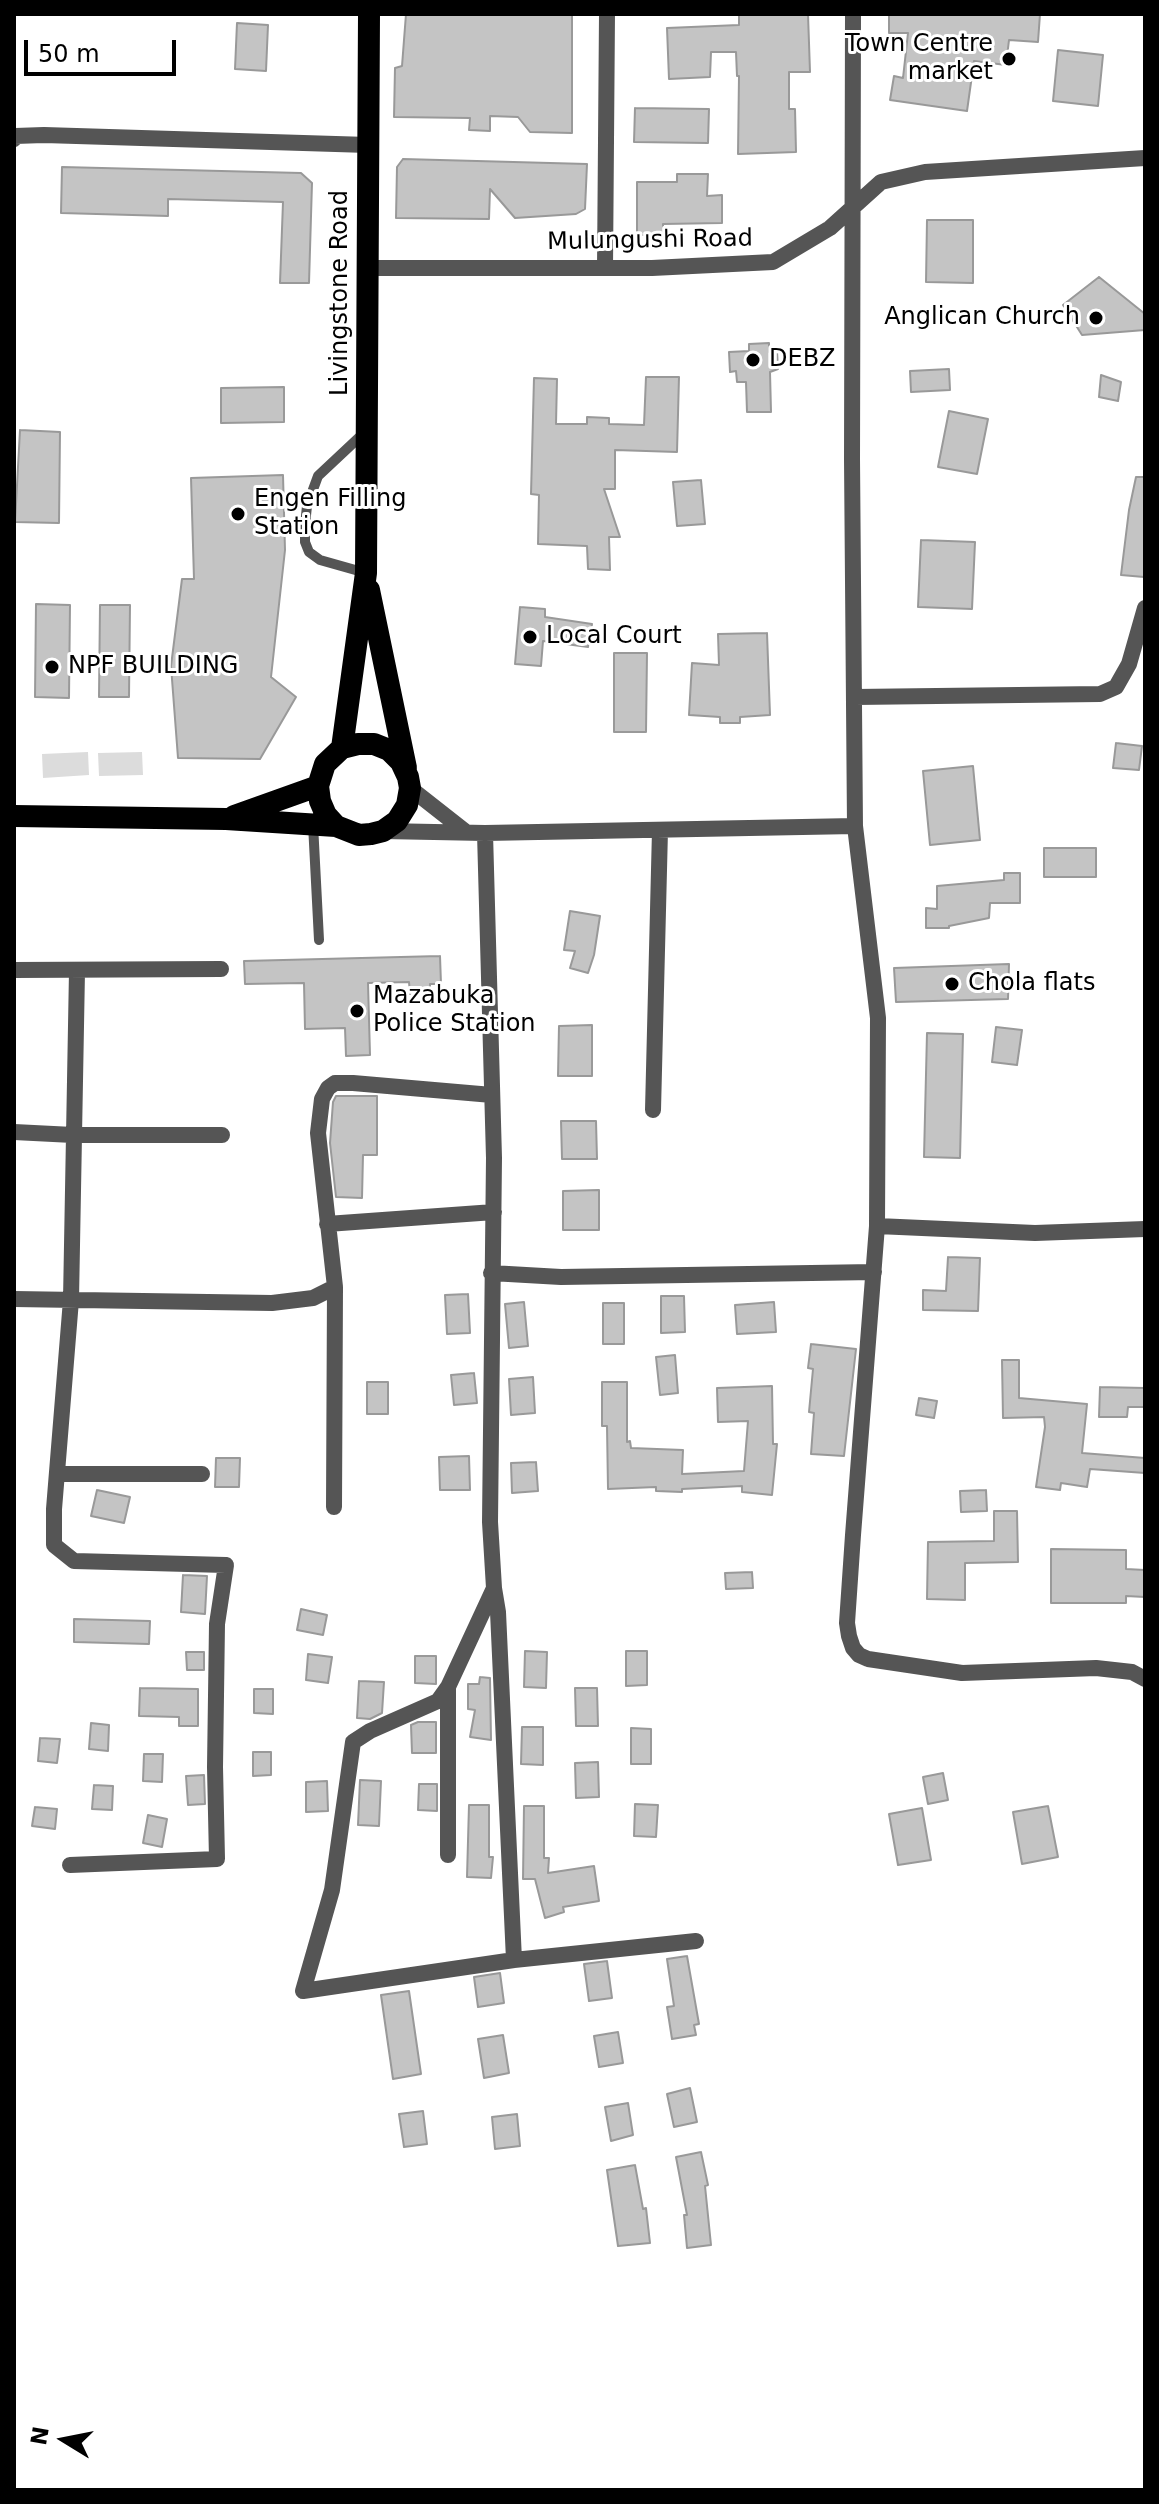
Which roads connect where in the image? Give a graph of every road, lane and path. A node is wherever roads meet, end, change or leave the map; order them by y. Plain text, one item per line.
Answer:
1 (369, 14) edge
2 (607, 14) edge
3 (853, 14) edge
4 (14, 139) edge
5 (368, 145) junction
6 (1145, 158) edge
7 (853, 210) junction
8 (368, 268) junction
9 (605, 268) junction
10 (366, 430) junction
11 (366, 573) junction
12 (1145, 608) edge
13 (855, 697) junction
14 (342, 748) junction
15 (409, 782) junction
16 (318, 786) junction
17 (14, 816) edge
18 (226, 819) junction
19 (313, 824) junction
20 (336, 826) junction
21 (855, 826) junction
22 (660, 830) junction
23 (383, 831) junction
24 (466, 832) junction
25 (485, 833) junction
26 (319, 940) dead end
27 (221, 969) dead end
28 (14, 970) edge
29 (77, 971) junction
30 (492, 1095) junction
31 (653, 1110) dead end
32 (14, 1132) edge
33 (73, 1135) junction
34 (222, 1135) dead end
35 (494, 1212) junction
36 (327, 1224) junction
37 (877, 1226) junction
38 (1145, 1229) edge
39 (874, 1272) junction
40 (491, 1273) junction
41 (335, 1287) junction
42 (14, 1299) edge
43 (71, 1300) junction
44 (57, 1474) junction
45 (202, 1474) dead end
46 (334, 1507) dead end
47 (494, 1588) junction
48 (1145, 1679) edge
49 (448, 1687) junction
50 (448, 1855) dead end
51 (70, 1865) dead end
52 (696, 1941) dead end
53 (514, 1960) junction

1 - 5 highway, Livingstone Road
2 - 9 street
3 - 7 street
4 - 5 street
5 - 8 highway, Livingstone Road
6 - 7 street, Mulungushi Road
7 - 9 street, Mulungushi Road
7 - 13 street
8 - 9 street, Mulungushi Road
8 - 10 highway, Livingstone Road
10 - 11 highway, Livingstone Road
10 - 11 lane
11 - 14 highway, Livingstone Road
11 - 15 highway, Livingstone Road
12 - 13 street
13 - 21 street
14 - 15 highway
14 - 16 highway, Livingstone Road
15 - 23 highway
15 - 24 street
16 - 18 highway
16 - 20 highway
17 - 18 highway
18 - 19 highway
19 - 20 highway
19 - 26 lane
20 - 23 highway
21 - 22 street
21 - 37 street
22 - 25 street
22 - 31 street
23 - 24 street
24 - 25 street
25 - 30 street
27 - 29 street
28 - 29 street
29 - 33 street
30 - 35 street
30 - 36 street
32 - 33 street
33 - 34 street
33 - 43 street
35 - 36 street
35 - 40 street
36 - 41 street
37 - 38 street
37 - 39 street
39 - 40 street
39 - 48 street
40 - 47 street
41 - 43 street
41 - 46 street
42 - 43 street
43 - 44 street
44 - 45 street
44 - 51 street
47 - 49 street
47 - 53 street
49 - 50 street
49 - 53 street
52 - 53 street

